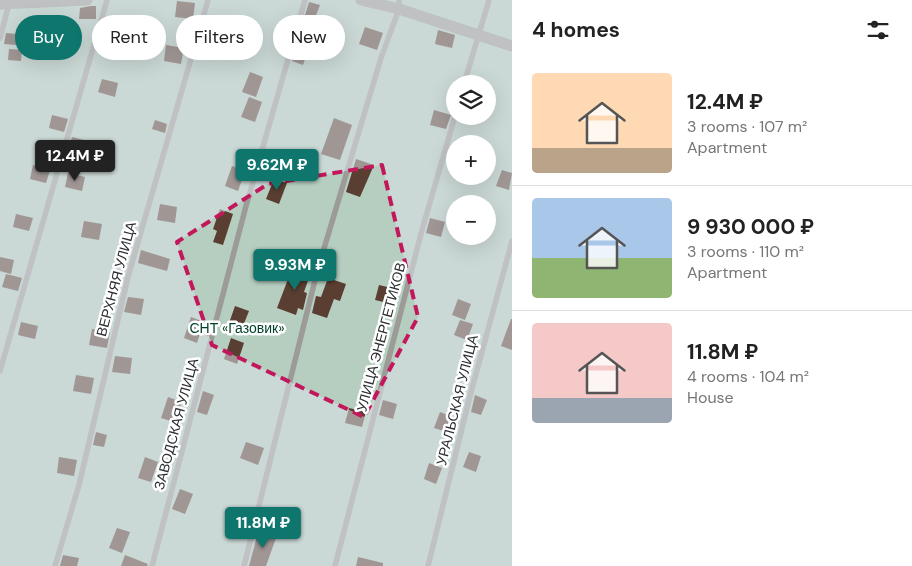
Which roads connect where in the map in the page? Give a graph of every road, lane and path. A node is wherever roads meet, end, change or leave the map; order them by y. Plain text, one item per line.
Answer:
1 (88, 0) edge
2 (108, 0) edge
3 (208, 0) edge
4 (305, 0) edge
5 (360, 0) edge
6 (488, 0) edge
7 (12, 3) edge
8 (399, 4) edge
9 (479, 35) junction
10 (0, 38) edge
11 (512, 46) edge
12 (467, 75) edge
13 (452, 125) edge
14 (512, 241) edge
15 (0, 371) edge
16 (56, 566) edge
17 (152, 566) edge
18 (244, 566) edge
19 (335, 566) edge
20 (428, 566) edge

1 - 7 street
2 - 15 lane
3 - 16 lane, ВЕРХНЯЯ УЛИЦА
4 - 17 lane, ЗАВОДСКАЯ УЛИЦА
5 - 8 street
6 - 9 lane
7 - 10 lane
8 - 9 street
8 - 18 lane
9 - 11 street
9 - 12 lane
13 - 19 lane, УЛИЦА ЭНЕРГЕТИКОВ
14 - 20 lane, УРАЛЬСКАЯ УЛИЦА

